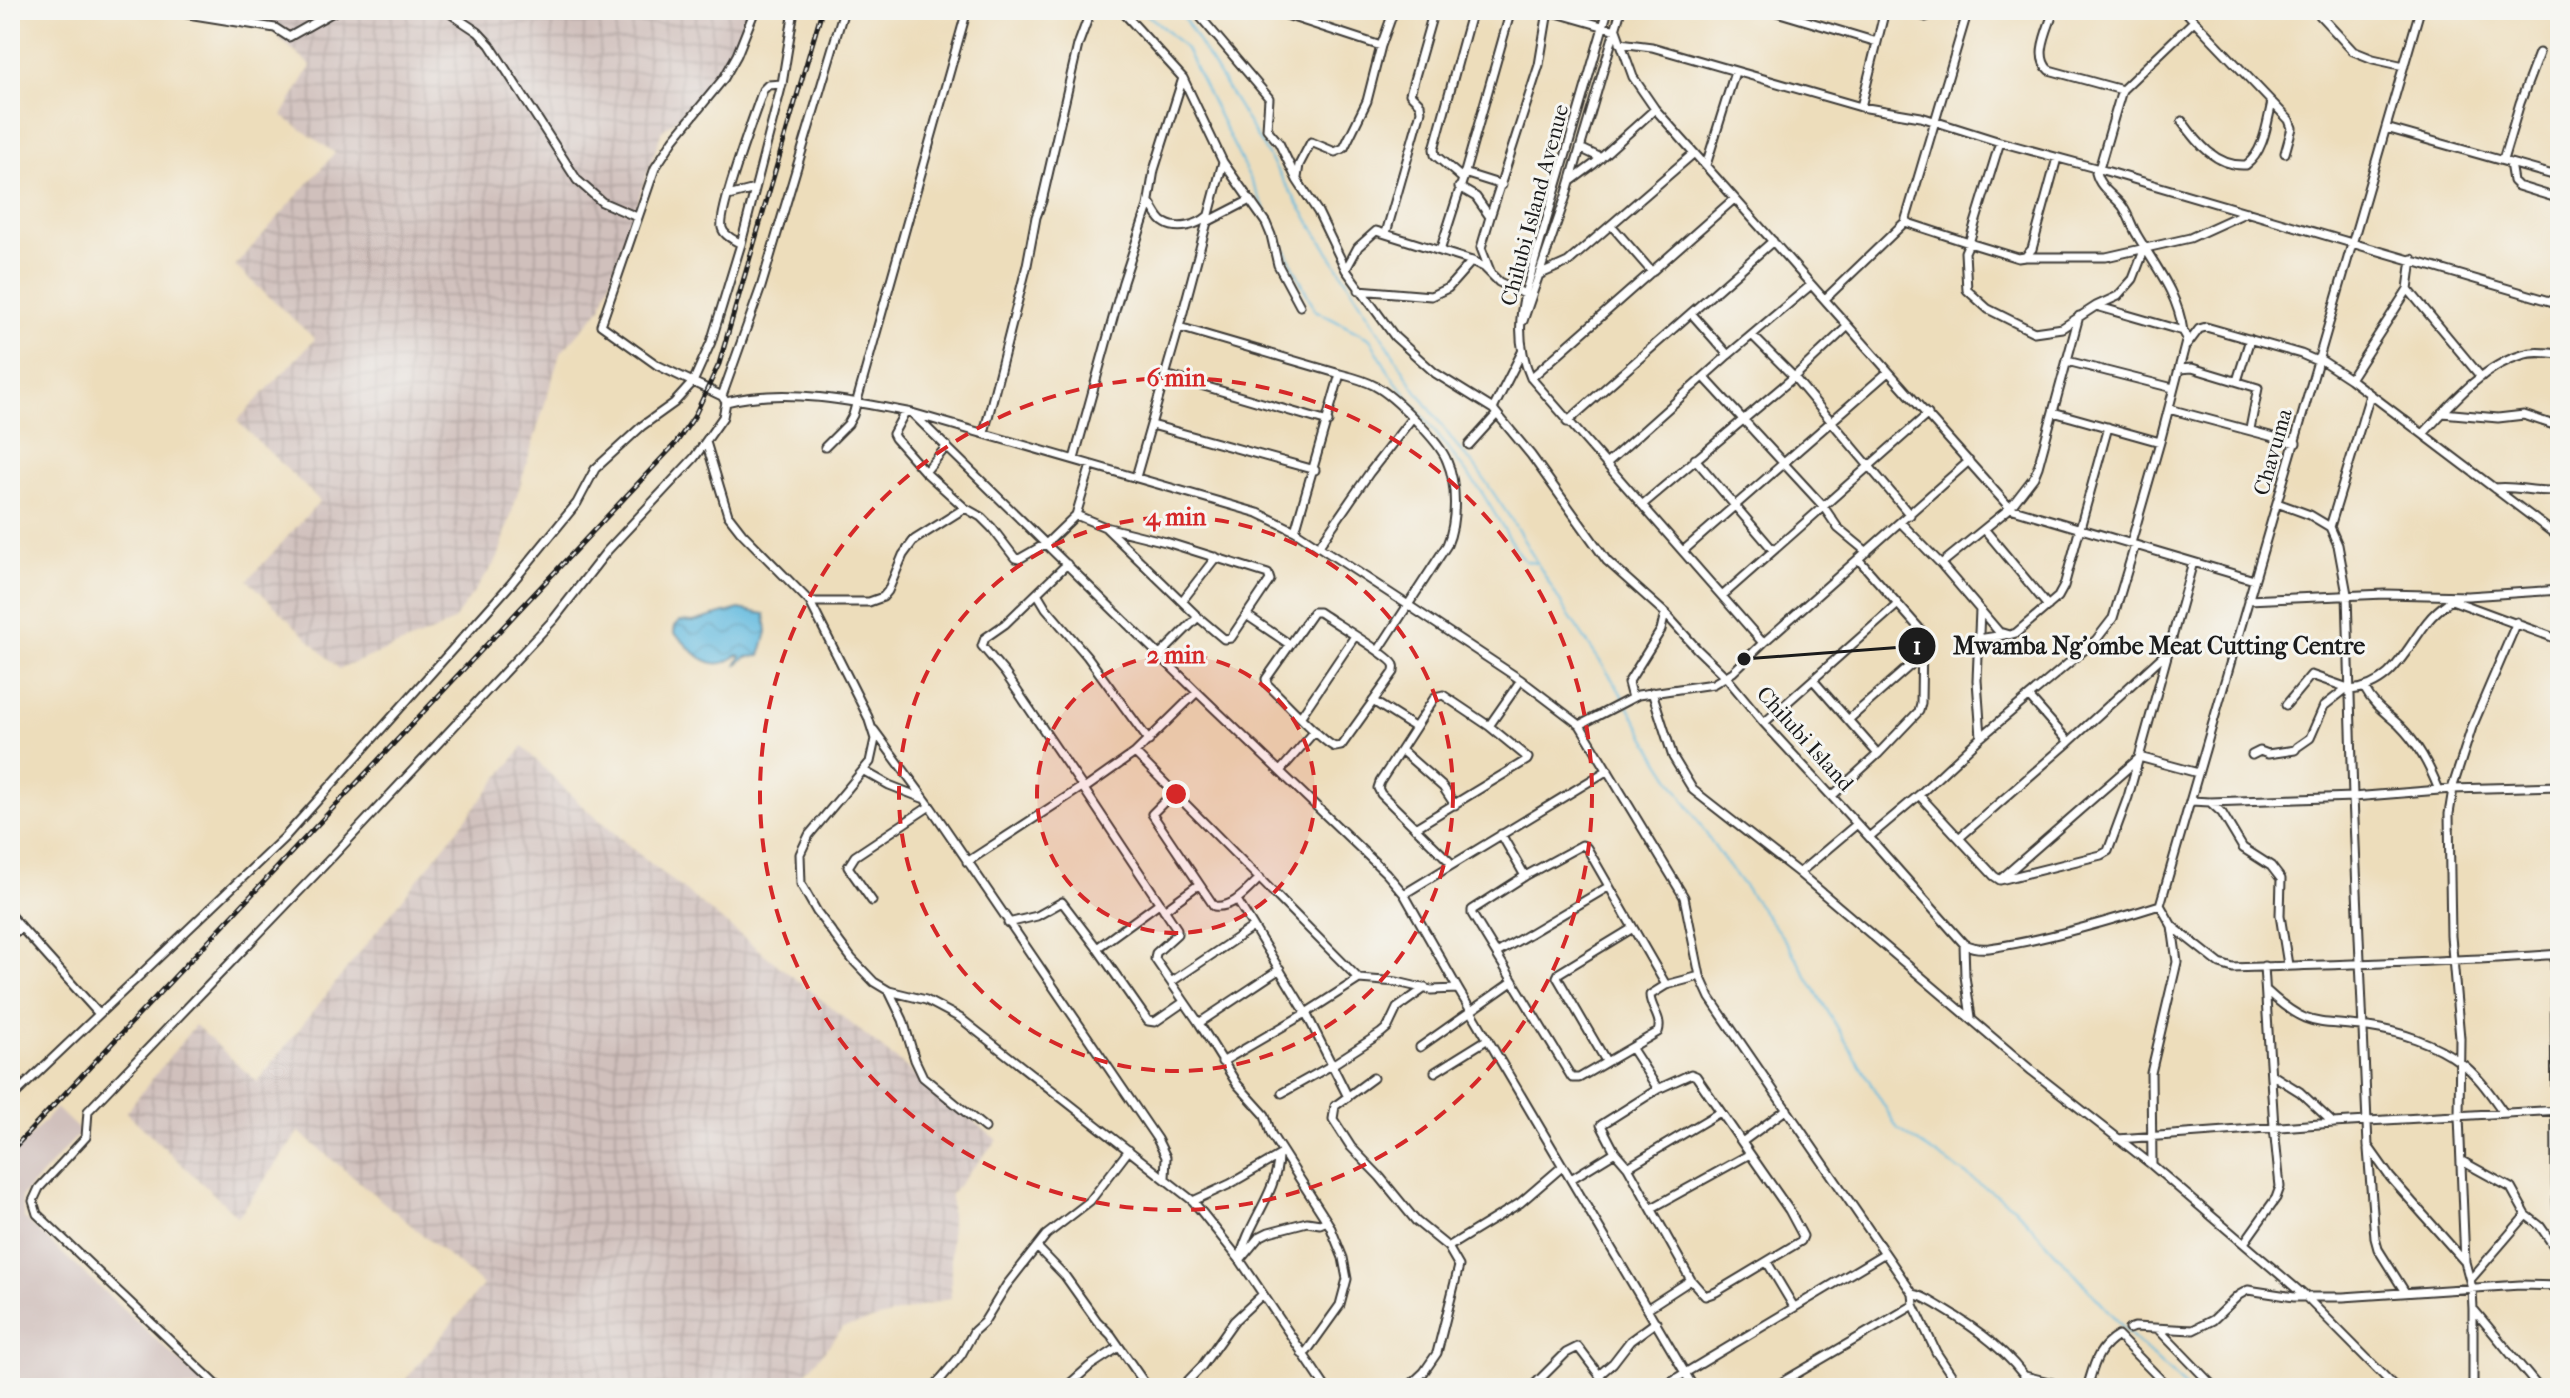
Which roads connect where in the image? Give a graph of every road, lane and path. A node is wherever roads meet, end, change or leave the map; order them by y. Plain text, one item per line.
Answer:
1 (163, 10) edge
2 (337, 10) edge
3 (445, 10) edge
4 (755, 10) edge
5 (794, 10) edge
6 (844, 10) edge
7 (967, 10) edge
8 (1091, 10) edge
9 (1121, 10) edge
10 (1191, 10) edge
11 (1271, 10) edge
12 (1394, 10) edge
13 (1434, 10) edge
14 (1472, 10) edge
15 (1511, 10) edge
16 (1547, 10) edge
17 (1608, 10) edge
18 (1621, 10) edge
19 (1770, 10) edge
20 (1885, 10) edge
21 (1902, 10) edge
22 (1933, 10) edge
23 (1968, 10) edge
24 (2054, 10) edge
25 (2184, 10) edge
26 (2315, 10) edge
27 (2420, 10) edge
28 (1795, 14) edge
29 (2194, 21) junction
30 (1604, 26) junction
31 (1616, 30) junction
32 (1877, 42) junction
33 (1620, 43) junction
34 (1381, 46) junction
35 (2539, 53) dead end
36 (2404, 66) junction
37 (1735, 72) junction
38 (1183, 78) junction
39 (782, 84) junction
40 (2122, 90) junction
41 (2272, 102) junction
42 (1861, 107) junction
43 (1655, 109) junction
44 (2182, 121) dead end
45 (1935, 123) junction
46 (2386, 128) junction
47 (2000, 142) junction
48 (1580, 148) junction
49 (1694, 153) junction
50 (2285, 153) dead end
51 (1601, 158) junction
52 (2057, 158) junction
53 (1223, 162) junction
54 (2506, 162) junction
55 (1706, 165) junction
56 (2099, 169) junction
57 (2560, 177) edge
58 (1297, 180) junction
59 (1462, 180) junction
60 (1571, 181) junction
61 (1502, 185) junction
62 (755, 189) junction
63 (728, 196) junction
64 (1734, 199) junction
65 (2560, 199) edge
66 (1250, 200) junction
67 (1149, 202) junction
68 (2248, 212) junction
69 (637, 217) junction
70 (1490, 217) junction
71 (1210, 218) junction
72 (1905, 222) junction
73 (1611, 225) junction
74 (1386, 233) junction
75 (1773, 241) junction
76 (2353, 241) junction
77 (1969, 243) junction
78 (741, 244) junction
79 (2145, 248) junction
80 (1440, 251) junction
81 (2025, 257) junction
82 (2412, 259) junction
83 (1472, 261) junction
84 (1346, 270) junction
85 (1652, 272) junction
86 (1491, 274) junction
87 (1541, 274) junction
88 (1811, 285) junction
89 (2408, 289) junction
90 (1359, 290) junction
91 (1525, 294) junction
92 (1825, 299) junction
93 (2560, 304) edge
94 (1300, 306) dead end
95 (2096, 306) junction
96 (1691, 313) junction
97 (2079, 316) junction
98 (1522, 323) junction
99 (1848, 326) junction
100 (1179, 327) junction
101 (2183, 331) junction
102 (1752, 335) junction
103 (2250, 339) junction
104 (2186, 346) junction
105 (1522, 352) junction
106 (2560, 354) edge
107 (1728, 355) junction
108 (2317, 359) junction
109 (2067, 361) junction
110 (2179, 369) junction
111 (1888, 372) junction
112 (1340, 374) junction
113 (1166, 375) junction
114 (1704, 377) junction
115 (1794, 377) junction
116 (2481, 377) junction
117 (1531, 378) junction
118 (2350, 379) junction
119 (2237, 381) junction
120 (693, 382) junction
121 (2173, 388) junction
122 (2370, 395) junction
123 (724, 399) junction
124 (856, 401) junction
125 (2169, 409) junction
126 (1495, 411) junction
127 (2053, 412) junction
128 (908, 413) junction
129 (2442, 413) junction
130 (1928, 414) junction
131 (1412, 418) junction
132 (1742, 419) junction
133 (1832, 421) junction
134 (1328, 422) junction
135 (1567, 422) junction
136 (1152, 425) junction
137 (2108, 427) junction
138 (2560, 427) edge
139 (2250, 429) junction
140 (984, 433) junction
141 (2423, 434) junction
142 (706, 442) junction
143 (2160, 442) junction
144 (2296, 443) junction
145 (1469, 445) dead end
146 (947, 446) junction
147 (825, 447) dead end
148 (1074, 459) junction
149 (1695, 459) junction
150 (1969, 461) junction
151 (1783, 463) junction
152 (1606, 464) junction
153 (1091, 465) junction
154 (1868, 466) junction
155 (1315, 470) junction
156 (925, 472) junction
157 (1136, 477) junction
158 (2494, 488) junction
159 (2560, 490) edge
160 (2277, 503) junction
161 (1642, 505) junction
162 (1734, 506) junction
163 (1823, 506) junction
164 (965, 508) junction
165 (2010, 508) junction
166 (1076, 515) junction
167 (1910, 515) junction
168 (1901, 523) junction
169 (1105, 527) junction
170 (2330, 527) junction
171 (1985, 530) junction
172 (2080, 530) junction
173 (1295, 531) junction
174 (2560, 538) edge
175 (1047, 543) junction
176 (2133, 544) junction
177 (1319, 546) junction
178 (1773, 550) junction
179 (1683, 551) junction
180 (1867, 552) junction
181 (1216, 557) junction
182 (1859, 560) junction
183 (2193, 562) junction
184 (1067, 564) junction
185 (1941, 564) junction
186 (2254, 580) junction
187 (2560, 590) edge
188 (1037, 593) junction
189 (2347, 594) junction
190 (1722, 596) junction
191 (2442, 596) junction
192 (2248, 600) junction
193 (2451, 600) junction
194 (1182, 601) junction
195 (810, 602) junction
196 (1898, 604) junction
197 (1408, 605) junction
198 (2048, 606) junction
199 (1980, 610) junction
200 (1665, 613) junction
201 (1248, 616) junction
202 (1198, 617) junction
203 (2517, 622) junction
204 (2004, 635) junction
205 (1355, 636) junction
206 (1978, 639) junction
207 (2560, 640) edge
208 (1763, 643) junction
209 (1289, 644) junction
210 (1378, 651) junction
211 (2166, 653) junction
212 (1161, 654) junction
213 (1922, 655) junction
214 (1726, 677) junction
215 (1521, 680) junction
216 (1813, 680) junction
217 (2349, 689) junction
218 (2365, 689) junction
219 (1197, 692) junction
220 (1652, 692) junction
221 (1630, 698) junction
222 (2030, 698) junction
223 (1373, 701) junction
224 (2286, 705) dead end
225 (1301, 716) junction
226 (1848, 720) junction
227 (1764, 723) junction
228 (1580, 725) junction
229 (1489, 726) junction
230 (1414, 727) junction
231 (873, 728) junction
232 (1315, 731) junction
233 (1981, 737) junction
234 (1149, 741) junction
235 (2069, 742) junction
236 (1401, 750) junction
237 (1135, 753) junction
238 (1878, 754) junction
239 (2252, 755) dead end
240 (2138, 758) junction
241 (1281, 770) junction
242 (1608, 770) junction
243 (864, 771) junction
244 (2198, 773) junction
245 (2560, 786) edge
246 (1083, 788) junction
247 (2452, 789) junction
248 (2439, 790) junction
249 (1173, 793) junction
250 (1919, 795) junction
251 (1832, 796) junction
252 (2353, 797) junction
253 (2191, 801) junction
254 (2210, 802) junction
255 (927, 803) junction
256 (1455, 805) junction
257 (1857, 824) junction
258 (1415, 828) junction
259 (1501, 834) junction
260 (1869, 837) junction
261 (1959, 838) junction
262 (967, 862) junction
263 (1451, 863) junction
264 (1799, 873) junction
265 (1525, 876) junction
266 (1260, 878) junction
267 (2000, 880) junction
268 (1198, 885) junction
269 (1608, 887) junction
270 (1404, 894) junction
271 (1237, 900) junction
272 (872, 901) dead end
273 (2160, 905) junction
274 (1162, 907) junction
275 (10, 915) edge
276 (1008, 923) junction
277 (2172, 926) junction
278 (1253, 927) junction
279 (22, 928) junction
280 (1633, 928) junction
281 (10, 935) edge
282 (1964, 944) junction
283 (1097, 948) junction
284 (1497, 953) junction
285 (2558, 954) edge
286 (2360, 962) junction
287 (2453, 962) junction
288 (2288, 965) junction
289 (2264, 966) junction
290 (1280, 969) junction
291 (1700, 976) junction
292 (1359, 979) junction
293 (1171, 982) junction
294 (1512, 982) junction
295 (1666, 985) junction
296 (1425, 988) junction
297 (1458, 989) junction
298 (889, 991) junction
299 (2267, 991) junction
300 (1184, 1002) junction
301 (1471, 1011) junction
302 (1306, 1013) junction
303 (99, 1014) junction
304 (1972, 1020) junction
305 (1199, 1023) junction
306 (2362, 1026) junction
307 (1488, 1039) junction
308 (1420, 1047) dead end
309 (1632, 1049) junction
310 (2458, 1060) junction
311 (1606, 1061) junction
312 (1222, 1062) junction
313 (1332, 1065) junction
314 (1435, 1072) dead end
315 (2271, 1074) junction
316 (1373, 1078) dead end
317 (1658, 1089) junction
318 (1282, 1093) dead end
319 (1348, 1097) junction
320 (10, 1099) edge
321 (1787, 1109) junction
322 (2558, 1110) edge
323 (1720, 1112) junction
324 (2504, 1113) junction
325 (2459, 1116) junction
326 (2367, 1122) junction
327 (2333, 1123) junction
328 (2274, 1127) junction
329 (985, 1128) dead end
330 (2152, 1136) junction
331 (2118, 1139) junction
332 (1742, 1142) junction
333 (2368, 1146) junction
334 (1129, 1150) junction
335 (1615, 1152) junction
336 (1750, 1154) junction
337 (1281, 1155) junction
338 (2462, 1161) junction
339 (2152, 1165) junction
340 (1563, 1166) junction
341 (1628, 1167) junction
342 (1165, 1178) junction
343 (1571, 1179) junction
344 (1193, 1201) junction
345 (1652, 1208) junction
346 (2526, 1215) junction
347 (1327, 1221) junction
348 (2244, 1243) junction
349 (1448, 1247) junction
350 (1038, 1248) junction
351 (1885, 1253) junction
352 (2559, 1256) edge
353 (1240, 1260) junction
354 (1767, 1262) junction
355 (2465, 1262) junction
356 (1691, 1280) junction
357 (2471, 1284) junction
358 (2560, 1286) edge
359 (2405, 1292) junction
360 (1913, 1294) junction
361 (1262, 1295) junction
362 (2305, 1296) junction
363 (1914, 1305) junction
364 (1794, 1307) junction
365 (1648, 1308) junction
366 (2473, 1309) junction
367 (1656, 1322) junction
368 (2129, 1329) dead end
369 (2159, 1330) junction
370 (1119, 1347) junction
371 (1302, 1354) junction
372 (1685, 1372) junction
373 (1599, 1375) junction
374 (2025, 1376) junction
375 (1409, 1387) edge
376 (220, 1388) edge
377 (933, 1388) edge
378 (1065, 1388) edge
379 (1148, 1388) edge
380 (1181, 1388) edge
381 (1326, 1388) edge
382 (1531, 1388) edge
383 (1609, 1388) edge
384 (1660, 1388) edge
385 (1694, 1388) edge
386 (1772, 1388) edge
387 (1960, 1388) edge
388 (2033, 1388) edge
389 (2073, 1388) edge
390 (2087, 1388) edge
391 (2169, 1388) edge
392 (2215, 1388) edge
393 (2396, 1388) edge
394 (2473, 1388) edge
395 (2539, 1388) edge

1 - 2 street
3 - 69 street
4 - 69 street
5 - 39 street
6 - 123 street
7 - 124 street
8 - 140 street
9 - 38 street
10 - 58 street
11 - 34 street
12 - 34 street
13 - 74 street
14 - 59 street
15 - 59 street
16 - 30 street
16 - 61 street
17 - 30 street, Chilubi Island Avenue
18 - 31 street, Chilubi Island Avenue
19 - 28 street
20 - 32 street
21 - 22 street
23 - 45 street
24 - 40 street
25 - 29 street
26 - 36 street
27 - 36 street, Chavuma
28 - 32 street
29 - 40 street
29 - 41 street
30 - 31 street
30 - 91 street, Chilubi Island Avenue
31 - 33 street
31 - 48 street, Chilubi Island Avenue
32 - 42 street
33 - 37 street
33 - 43 street
34 - 58 street
35 - 54 street
36 - 46 street, Chavuma
37 - 42 street
37 - 55 street
38 - 53 street
38 - 67 street
39 - 62 street
39 - 63 street
40 - 56 street
41 - 44 street
41 - 50 street
42 - 45 street
43 - 49 street
43 - 51 street
45 - 47 street
45 - 72 street
46 - 54 street
46 - 76 street, Chavuma
47 - 52 street
47 - 77 street
48 - 51 street
48 - 60 street, Chilubi Island Avenue
49 - 55 street
49 - 73 street
51 - 60 street
52 - 56 street
52 - 81 street
53 - 66 street
53 - 71 street
54 - 57 street
54 - 65 street
55 - 64 street
56 - 68 street
56 - 79 street
58 - 84 street
59 - 61 street
59 - 70 street
59 - 80 street
60 - 87 street, Chilubi Island Avenue
61 - 70 street
62 - 63 street
62 - 78 street
63 - 78 street
64 - 75 street
64 - 85 street
66 - 71 street
66 - 94 street
67 - 71 street
67 - 148 street
68 - 76 street
68 - 79 street
69 - 120 street
70 - 86 street
71 - 100 street
72 - 77 street
72 - 92 street
73 - 85 street
73 - 87 street
74 - 80 street
74 - 84 street
75 - 88 street
75 - 96 street
76 - 82 street
76 - 108 street, Chavuma
77 - 81 street
77 - 97 street
78 - 120 street
79 - 81 street
79 - 95 street
79 - 101 street
80 - 83 street
82 - 89 street
82 - 93 street
83 - 86 street
83 - 90 street
84 - 90 street
85 - 117 street
86 - 91 street
87 - 98 street, Chilubi Island Avenue
88 - 92 street
88 - 102 street
89 - 116 street
89 - 118 street
90 - 126 street
91 - 98 street, Chilubi Island Avenue
92 - 99 street
95 - 97 street
95 - 101 street
96 - 107 street
96 - 135 street
97 - 109 street
98 - 105 street
99 - 111 street
99 - 115 street
100 - 112 street
100 - 113 street
101 - 104 street
102 - 107 street
102 - 115 street
103 - 104 street
103 - 108 street
103 - 119 street
104 - 110 street
105 - 117 street
105 - 126 street
106 - 116 street
107 - 114 street
108 - 118 street
108 - 144 street, Chavuma
109 - 121 street
109 - 127 street
110 - 119 street
110 - 121 street
111 - 130 street
111 - 133 street
112 - 131 street
112 - 134 street
113 - 134 street
113 - 136 street
114 - 132 street
114 - 152 street
115 - 132 street
115 - 133 street
116 - 129 street
117 - 135 street
118 - 122 street
119 - 139 street
120 - 123 street
120 - 303 street
121 - 125 street
122 - 141 street
122 - 170 street
123 - 124 street
123 - 142 street
124 - 128 street
124 - 147 street
125 - 139 street
125 - 143 street
126 - 145 street
126 - 200 street
127 - 137 street
127 - 165 street
128 - 140 street
128 - 146 street
128 - 156 street
129 - 138 street
129 - 141 street
130 - 150 street
130 - 154 street
131 - 177 street
131 - 197 street
132 - 149 street
132 - 151 street
133 - 151 street
133 - 154 street
134 - 155 street
135 - 152 street
136 - 155 street
136 - 157 street
137 - 143 street
137 - 172 street
139 - 144 street
140 - 148 street
141 - 158 street
142 - 195 street
142 - 376 street
143 - 176 street
144 - 160 street, Chavuma
146 - 156 street
146 - 175 street
148 - 153 street
149 - 161 street
149 - 162 street
150 - 165 street
150 - 167 street, Chilubi Island
151 - 162 street
151 - 163 street
152 - 161 street
153 - 157 street
153 - 166 street
154 - 163 street
154 - 167 street
155 - 173 street
156 - 164 street
157 - 173 street
158 - 159 street
158 - 174 street
160 - 170 street
160 - 186 street, Chavuma
161 - 179 street
162 - 178 street
162 - 179 street
163 - 178 street
163 - 180 street
164 - 175 street
164 - 195 street
165 - 171 street
165 - 172 street
166 - 169 street
166 - 175 street
167 - 168 street, Chilubi Island
168 - 180 street, Chilubi Island
168 - 185 street
169 - 181 street
169 - 194 street
170 - 189 street
171 - 185 street
171 - 198 street
172 - 176 street
172 - 198 street
173 - 177 street
175 - 184 street
176 - 183 street
176 - 222 street
177 - 197 street
178 - 190 street
179 - 190 street
180 - 182 street, Chilubi Island
181 - 194 street
181 - 201 street
182 - 196 street
182 - 208 street, Chilubi Island
183 - 186 street
183 - 211 street
184 - 188 street
184 - 212 street
185 - 199 street
186 - 192 street, Chavuma
187 - 191 street
188 - 234 street
188 - 246 street
189 - 191 street
189 - 192 street
189 - 217 street
190 - 208 street
191 - 193 street
192 - 244 street, Chavuma
193 - 203 street
193 - 218 street
194 - 202 street
195 - 231 street
196 - 213 street
196 - 216 street
197 - 210 street
197 - 215 street
198 - 204 street
199 - 204 street
199 - 206 street
200 - 214 street
200 - 221 street
201 - 202 street
201 - 209 street
202 - 212 street
203 - 207 street
203 - 247 street
204 - 206 street
205 - 209 street
205 - 210 street
205 - 225 street
206 - 233 street
208 - 214 street, Chilubi Island
209 - 225 street
210 - 223 street
211 - 235 street
211 - 240 street
212 - 219 street
213 - 226 street
213 - 238 street
214 - 220 street
214 - 227 street, Chilubi Island
215 - 228 street
215 - 229 street
216 - 226 street
216 - 227 street
217 - 218 street
217 - 224 street
217 - 239 street
217 - 252 street
218 - 248 street
219 - 234 street
219 - 241 street
220 - 221 street
220 - 264 street
221 - 228 street
222 - 233 street
222 - 235 street
223 - 230 street
223 - 232 street
225 - 232 street
226 - 238 street
227 - 251 street, Chilubi Island
228 - 242 street
229 - 230 street
229 - 256 street
230 - 236 street
231 - 243 street
231 - 255 street
232 - 241 street
233 - 250 street
234 - 237 street
235 - 261 street
236 - 256 street
236 - 258 street
237 - 246 street
237 - 249 street
238 - 251 street
240 - 244 street
240 - 267 street
240 - 267 street
241 - 270 street
242 - 259 street
242 - 291 street
243 - 255 street
243 - 298 street
244 - 253 street, Chavuma
245 - 247 street
246 - 262 street
246 - 274 street
247 - 248 street
247 - 287 street
248 - 252 street
249 - 266 street
249 - 268 street
250 - 260 street
250 - 261 street
251 - 257 street, Chilubi Island
252 - 254 street
252 - 286 street
253 - 254 street
253 - 273 street, Chavuma
254 - 288 street
255 - 262 street
255 - 272 street
256 - 258 street
257 - 260 street, Chilubi Island
257 - 264 street
258 - 263 street
259 - 263 street
259 - 265 street
260 - 282 street, Chilubi Island
261 - 267 street
262 - 276 street
263 - 270 street
264 - 304 street
265 - 269 street
265 - 284 street
266 - 271 street
266 - 292 street
268 - 271 street
268 - 274 street
269 - 280 street
269 - 284 street
270 - 297 street
271 - 278 street
273 - 277 street
273 - 282 street
274 - 283 street
274 - 293 street
275 - 279 street
276 - 283 street
276 - 342 street
277 - 289 street
277 - 330 street
278 - 290 street
278 - 293 street
279 - 281 street
279 - 303 street
280 - 295 street
280 - 311 street
282 - 304 street
283 - 300 street
284 - 294 street
285 - 287 street
285 - 322 street
286 - 287 street
286 - 288 street
286 - 306 street
287 - 310 street
288 - 289 street
289 - 299 street
290 - 302 street
290 - 305 street
291 - 295 street
291 - 321 street
292 - 296 street
292 - 302 street
293 - 300 street
294 - 301 street
294 - 311 street
295 - 309 street
296 - 297 street
296 - 313 street
297 - 301 street
298 - 329 street
298 - 334 street
299 - 306 street
299 - 315 street
300 - 305 street
301 - 307 street
301 - 308 street
302 - 312 street
302 - 313 street
303 - 320 street
304 - 331 street
305 - 312 street
306 - 310 street
306 - 326 street
307 - 314 street
307 - 340 street
309 - 311 street
309 - 317 street
310 - 324 street
310 - 325 street
312 - 337 street
313 - 318 street
313 - 319 street
315 - 327 street
315 - 328 street
316 - 319 street
317 - 323 street
317 - 335 street
319 - 349 street
321 - 332 street
321 - 351 street
322 - 324 street
322 - 352 street
323 - 332 street
323 - 341 street
324 - 325 street
325 - 326 street
325 - 338 street
326 - 327 street
326 - 333 street
327 - 328 street
328 - 330 street
328 - 348 street
330 - 331 street
330 - 339 street
331 - 339 street
332 - 336 street
333 - 355 street
333 - 359 street
334 - 342 street
334 - 350 street
335 - 341 street
335 - 343 street
336 - 345 street
336 - 354 street
337 - 344 street
337 - 347 street
337 - 353 street
338 - 346 street
338 - 355 street
339 - 348 street
340 - 343 street
340 - 349 street
341 - 345 street
342 - 344 street
343 - 365 street
344 - 353 street
345 - 356 street
346 - 352 street
346 - 357 street
347 - 353 street
347 - 371 street
348 - 362 street
349 - 375 street
350 - 370 street
350 - 377 street
351 - 360 street
351 - 364 street
353 - 361 street
354 - 356 street
354 - 364 street
355 - 357 street
356 - 365 street
357 - 358 street
357 - 359 street
357 - 366 street
359 - 362 street
360 - 363 street
360 - 374 street
361 - 371 street
361 - 380 street
362 - 369 street
362 - 393 street
363 - 386 street
363 - 387 street
364 - 372 street
365 - 367 street
366 - 394 street
366 - 395 street
367 - 372 street
367 - 373 street
368 - 369 street
369 - 392 street
370 - 378 street
370 - 379 street
371 - 381 street
372 - 384 street
372 - 385 street
373 - 382 street
373 - 383 street
374 - 388 street
374 - 389 street
390 - 391 street

